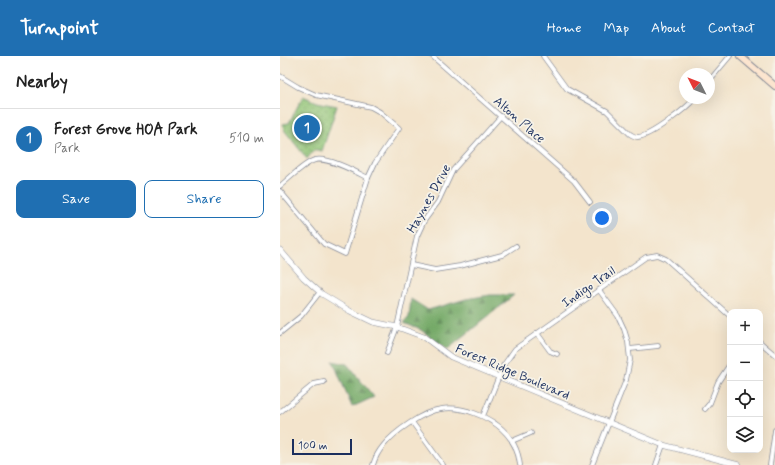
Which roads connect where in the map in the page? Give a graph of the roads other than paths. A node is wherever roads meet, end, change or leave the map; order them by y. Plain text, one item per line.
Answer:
1 (432, 56) edge
2 (543, 56) edge
3 (730, 56) edge
4 (740, 56) edge
5 (715, 75) edge
6 (280, 76) edge
7 (775, 86) edge
8 (689, 104) edge
9 (501, 116) junction
10 (368, 178) junction
11 (280, 186) edge
12 (280, 191) edge
13 (590, 202) dead end
14 (516, 246) dead end
15 (280, 250) edge
16 (411, 266) junction
17 (599, 290) junction
18 (320, 292) junction
19 (727, 313) edge
20 (397, 327) junction
21 (280, 333) edge
22 (537, 333) junction
23 (763, 345) edge
24 (658, 346) dead end
25 (630, 349) junction
26 (387, 353) dead end
27 (558, 354) dead end
28 (775, 355) edge
29 (727, 368) edge
30 (499, 376) junction
31 (324, 382) dead end
32 (705, 409) dead end
33 (280, 412) edge
34 (483, 416) junction
35 (412, 422) junction
36 (609, 423) junction
37 (775, 430) edge
38 (531, 433) dead end
39 (512, 441) junction
40 (664, 444) junction
41 (373, 465) edge
42 (443, 465) edge
43 (520, 465) edge
44 (592, 465) edge
45 (656, 465) edge
46 (739, 465) edge
47 (770, 465) edge

1 - 9 street, Alton Place
2 - 8 street
3 - 5 street
4 - 7 main road
6 - 10 street
9 - 13 street, Alton Place
9 - 16 street, Haynes Drive
10 - 11 street
10 - 12 street
14 - 16 street
15 - 18 street, Forest Ridge Boulevard
16 - 20 street, Haynes Drive
17 - 19 street, Indigo Trail
17 - 22 street, Indigo Trail
17 - 25 street
18 - 20 street, Forest Ridge Boulevard
18 - 21 street
20 - 26 street, Haynes Drive
20 - 30 street, Forest Ridge Boulevard
22 - 27 street
22 - 30 street, Indigo Trail
23 - 28 street
24 - 25 street
25 - 36 street
29 - 32 street
30 - 34 street, Indigo Trail
30 - 36 street, Forest Ridge Boulevard
31 - 33 street
34 - 35 street
34 - 39 street
35 - 41 street
35 - 42 street
36 - 40 street, Forest Ridge Boulevard
36 - 44 street
37 - 47 street
38 - 39 street
39 - 43 street
40 - 45 street
40 - 46 street, Forest Ridge Boulevard

